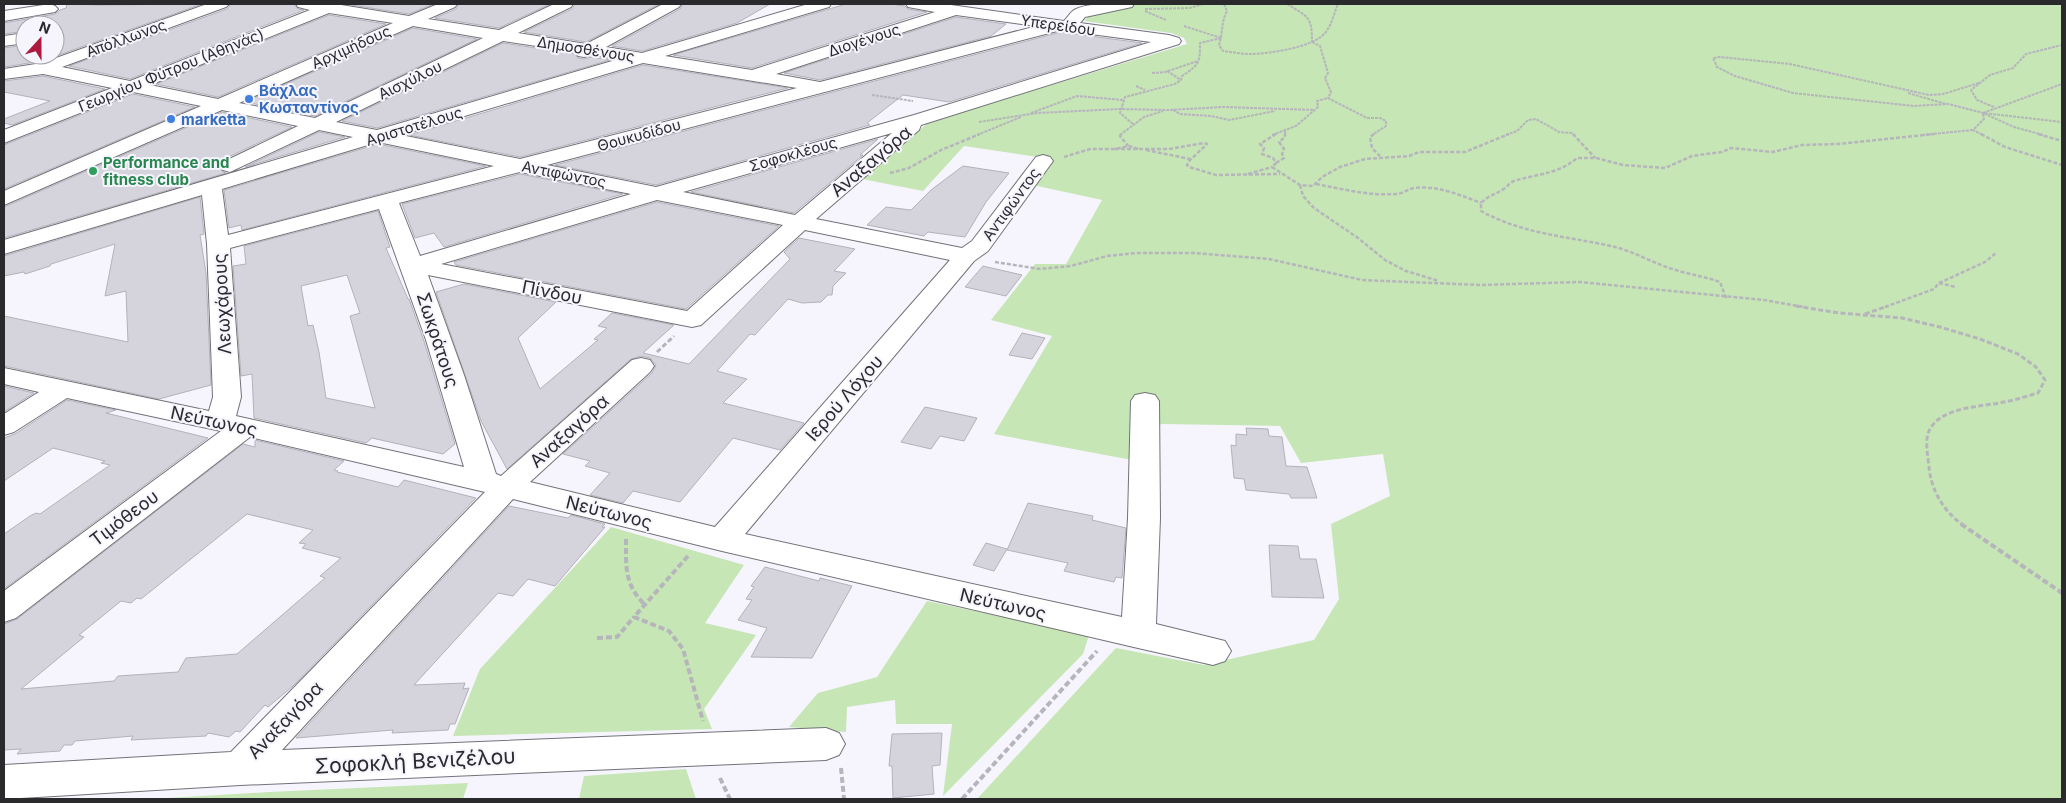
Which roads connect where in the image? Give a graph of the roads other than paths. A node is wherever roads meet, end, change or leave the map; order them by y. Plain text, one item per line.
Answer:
1 (221, 4) edge
2 (303, 4) edge
3 (450, 4) edge
4 (566, 4) edge
5 (674, 4) edge
6 (785, 4) edge
7 (824, 4) edge
8 (913, 4) edge
9 (975, 4) edge
10 (51, 6) edge
11 (333, 6) edge
12 (1135, 6) edge
13 (1079, 8) edge
14 (956, 10) junction
15 (4, 16) edge
16 (411, 21) junction
17 (754, 23) junction
18 (1064, 25) junction
19 (502, 35) junction
20 (1173, 41) joint
21 (590, 49) junction
22 (65, 55) edge
23 (642, 58) junction
24 (32, 65) edge
25 (36, 65) edge
26 (53, 65) edge
27 (4, 74) edge
28 (752, 76) junction
29 (4, 82) edge
30 (523, 85) dead end
31 (130, 86) junction
32 (822, 86) junction
33 (860, 93) dead end
34 (219, 104) junction
35 (921, 119) junction
36 (317, 124) junction
37 (4, 136) edge
38 (378, 137) junction
39 (1043, 161) road end
40 (522, 166) junction
41 (211, 186) junction
42 (657, 193) junction
43 (174, 196) junction
44 (4, 199) edge
45 (387, 201) junction
46 (800, 222) junction
47 (218, 244) junction
48 (4, 247) edge
49 (966, 256) junction
50 (413, 265) junction
51 (692, 320) joint
52 (641, 366) road end
53 (4, 376) edge
54 (62, 389) junction
55 (1145, 401) dead end
56 (233, 425) junction
57 (4, 426) edge
58 (495, 485) junction
59 (714, 538) junction
60 (4, 609) edge
61 (1138, 635) junction
62 (1213, 651) dead end
63 (826, 744) dead end
64 (240, 768) junction
65 (4, 782) edge

1 - 22 street, Απόλλωνος
2 - 11 street, Δημοσθένους
3 - 16 street, Αρχιμήδους
4 - 19 street, Αισχύλου
5 - 21 street
6 - 17 street
7 - 17 street, Αριστοτέλους
8 - 14 street, Υπερείδου
9 - 14 street, Διογένους
10 - 15 street
11 - 16 street, Δημοσθένους
11 - 31 street, Γεωργίου Φύτρου (Αθηνάς)
12 - 13 street
13 - 18 street
14 - 18 street, Υπερείδου
14 - 28 street, Διογένους
16 - 19 street, Δημοσθένους
16 - 34 street, Αρχιμήδους
17 - 23 street, Αριστοτέλους
18 - 20 street, Υπερείδου
18 - 32 street, Θουκυδίδου
19 - 21 street, Δημοσθένους
19 - 36 street, Αισχύλου
20 - 35 street, Σοφοκλέους
21 - 23 street, Δημοσθένους
21 - 30 street
23 - 28 street, Δημοσθένους
23 - 38 street, Αριστοτέλους
24 - 27 street
25 - 29 street, Απόλλωνος
26 - 31 street, Αντιφώντος
28 - 32 street, Δημοσθένους
31 - 34 street, Αντιφώντος
31 - 37 street, Γεωργίου Φύτρου (Αθηνάς)
32 - 33 street, Δημοσθένους
32 - 40 street, Θουκυδίδου
34 - 36 street, Αντιφώντος
34 - 44 street, Αρχιμήδους
35 - 42 street, Σοφοκλέους
35 - 46 street, Αναξαγόρα
36 - 38 street, Αντιφώντος
36 - 43 street, Αισχύλου
38 - 40 street, Αντιφώντος
38 - 41 street, Αριστοτέλους
39 - 49 street, Αντιφώντος
40 - 42 street, Αντιφώντος
40 - 45 street, Θουκυδίδου
41 - 43 street, Αριστοτέλους
41 - 47 street, Λεωχάρους
42 - 46 street, Αντιφώντος
42 - 50 street, Σοφοκλέους
43 - 48 street, Αριστοτέλους
45 - 47 street, Θουκυδίδου
45 - 50 street, Σωκράτους
46 - 49 street, Αντιφώντος
46 - 51 street, Αναξαγόρα
47 - 56 street, Λεωχάρους
49 - 59 street, Ιερού Λόχου
50 - 51 street, Πίνδου
50 - 58 street, Σωκράτους
52 - 58 street, Αναξαγόρα
53 - 54 street, Νεύτωνος
54 - 56 street, Νεύτωνος
54 - 57 street
55 - 61 street
56 - 58 street, Νεύτωνος
56 - 60 street, Τιμόθεου
58 - 59 street, Νεύτωνος
58 - 64 street, Αναξαγόρα
59 - 61 street, Νεύτωνος
61 - 62 street, Νεύτωνος
63 - 64 street, Σοφοκλή Βενιζέλου
64 - 65 street, Σοφοκλή Βενιζέλου

